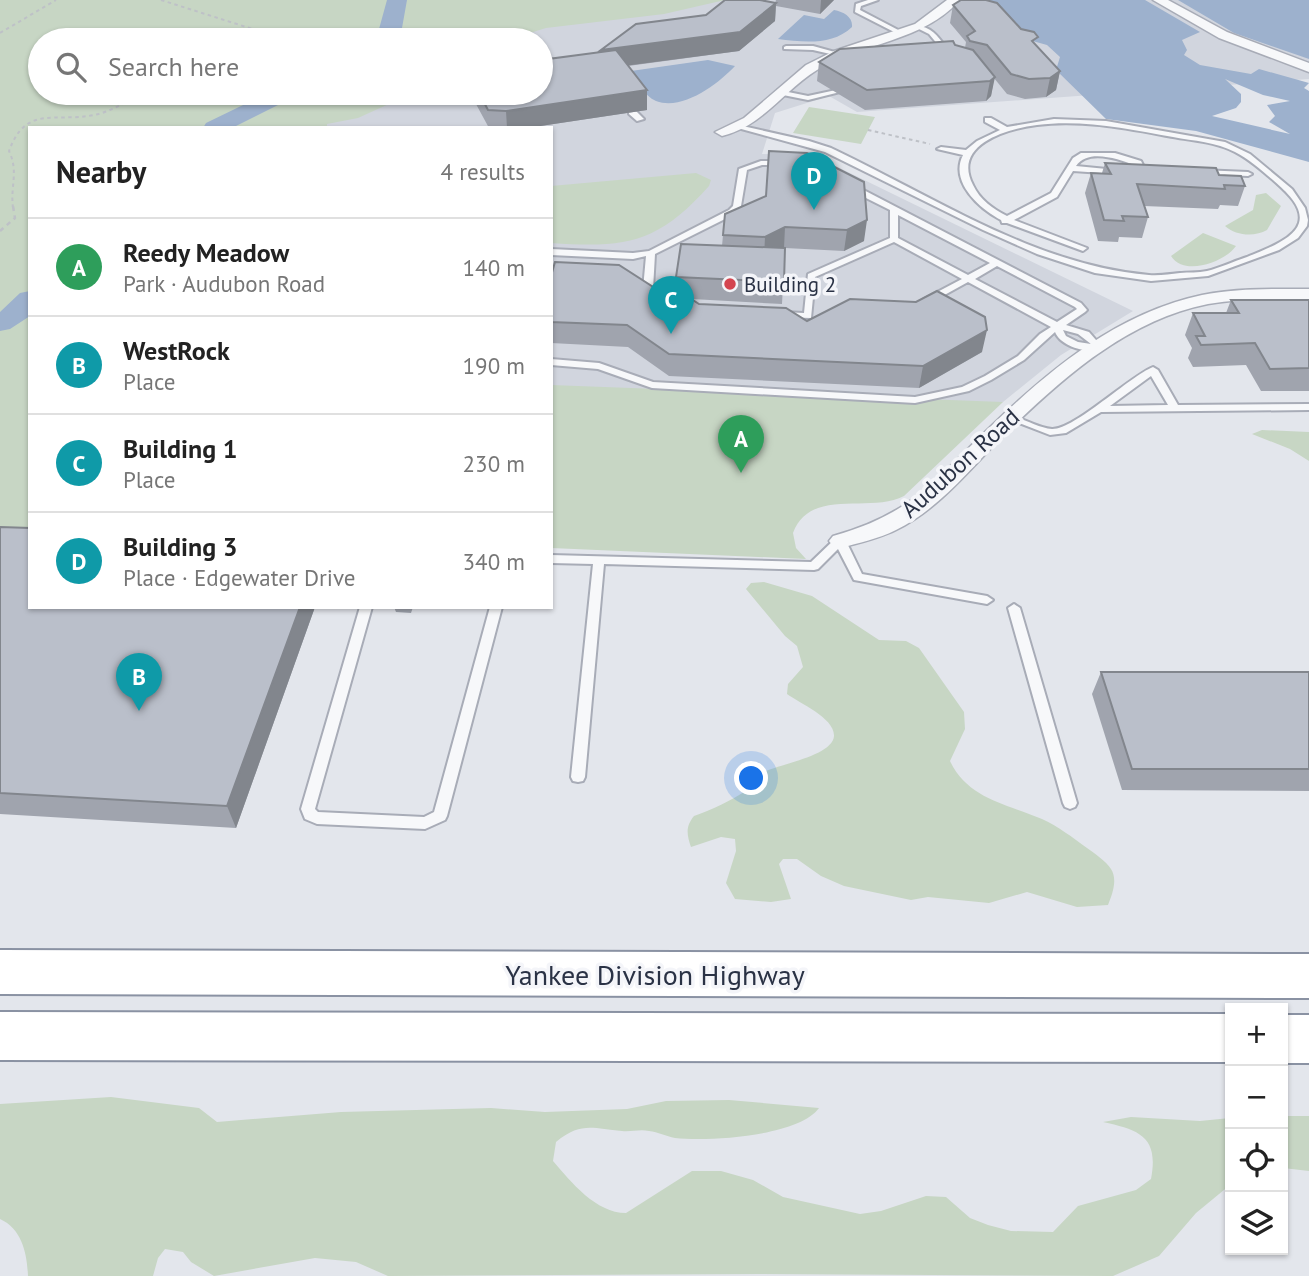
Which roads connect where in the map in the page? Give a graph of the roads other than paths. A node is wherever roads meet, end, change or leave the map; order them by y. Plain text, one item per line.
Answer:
1 (875, 0) edge
2 (954, 0) edge
3 (1159, 0) edge
4 (919, 27) junction
5 (902, 34) junction
6 (786, 48) dead end
7 (923, 53) edge
8 (839, 54) junction
9 (1309, 68) edge
10 (781, 92) junction
11 (836, 92) edge
12 (632, 112) edge
13 (640, 119) dead end
14 (988, 120) dead end
15 (738, 127) junction
16 (1006, 130) junction
17 (722, 132) dead end
18 (941, 149) dead end
19 (967, 153) junction
20 (800, 164) edge
21 (1071, 168) junction
22 (1141, 169) junction
23 (1168, 170) edge
24 (1195, 172) edge
25 (1248, 174) dead end
26 (847, 185) edge
27 (894, 210) junction
28 (1008, 220) junction
29 (985, 229) junction
30 (1305, 230) edge
31 (894, 239) junction
32 (1083, 248) dead end
33 (553, 252) edge
34 (651, 253) junction
35 (998, 263) junction
36 (968, 279) junction
37 (1309, 294) edge
38 (659, 302) edge
39 (913, 309) edge
40 (768, 315) edge
41 (1057, 326) junction
42 (1098, 348) junction
43 (553, 362) edge
44 (1309, 407) edge
45 (1175, 408) junction
46 (1099, 409) junction
47 (1011, 418) junction
48 (840, 541) junction
49 (553, 559) edge
50 (599, 561) junction
51 (987, 600) dead end
52 (1014, 608) dead end
53 (365, 609) edge
54 (495, 609) edge
55 (578, 777) dead end
56 (1070, 803) dead end
57 (0, 972) edge
58 (1309, 976) edge
59 (0, 1036) edge
60 (1225, 1038) edge
61 (1288, 1039) edge
62 (1309, 1039) edge

1 - 5 lane
2 - 4 street
3 - 9 street
4 - 5 street
4 - 7 lane
5 - 8 street
6 - 8 lane
8 - 10 street
10 - 11 lane
10 - 15 street
12 - 13 lane
14 - 16 lane
15 - 17 street
15 - 29 lane
16 - 19 lane
16 - 30 lane
18 - 19 lane
19 - 28 lane
20 - 34 lane
21 - 22 lane
21 - 22 lane
21 - 28 lane
22 - 23 lane
24 - 25 lane
26 - 27 lane
27 - 31 lane
27 - 35 lane
28 - 29 lane
28 - 32 lane
29 - 30 lane
31 - 36 lane
31 - 40 lane
33 - 34 lane
34 - 38 lane
35 - 36 lane
35 - 41 lane
36 - 39 lane
36 - 41 lane
37 - 42 street, Audubon Road
41 - 42 lane
41 - 42 lane
41 - 43 lane
42 - 47 street, Audubon Road
44 - 45 lane
45 - 46 lane
45 - 46 lane
46 - 47 lane
47 - 48 street, Audubon Road
48 - 50 lane, Audubon Road
48 - 51 lane
49 - 50 lane, Audubon Road
50 - 55 lane
52 - 56 lane
53 - 54 lane
57 - 58 highway, Yankee Division Highway
59 - 60 highway
61 - 62 highway

